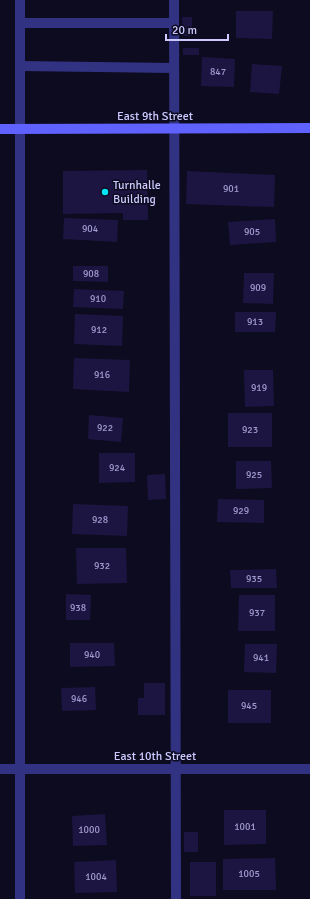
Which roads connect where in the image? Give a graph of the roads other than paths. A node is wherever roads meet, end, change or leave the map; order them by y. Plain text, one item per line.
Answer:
1 (20, 0) edge
2 (174, 0) edge
3 (20, 23) junction
4 (174, 23) junction
5 (20, 66) junction
6 (174, 68) junction
7 (310, 128) edge
8 (0, 129) edge
9 (20, 129) junction
10 (174, 129) junction
11 (0, 769) edge
12 (20, 769) junction
13 (175, 769) junction
14 (310, 769) edge
15 (20, 899) edge
16 (176, 899) edge

1 - 3 street
2 - 4 street
3 - 4 street
3 - 5 street
4 - 6 street
5 - 6 street
5 - 9 street
6 - 10 street
7 - 10 street, East 9th Street
8 - 9 street, East 9th Street
9 - 10 street, East 9th Street
9 - 12 street
10 - 13 street
11 - 12 street, East 10th Street
12 - 13 street, East 10th Street
12 - 15 street
13 - 14 street, East 10th Street
13 - 16 street

